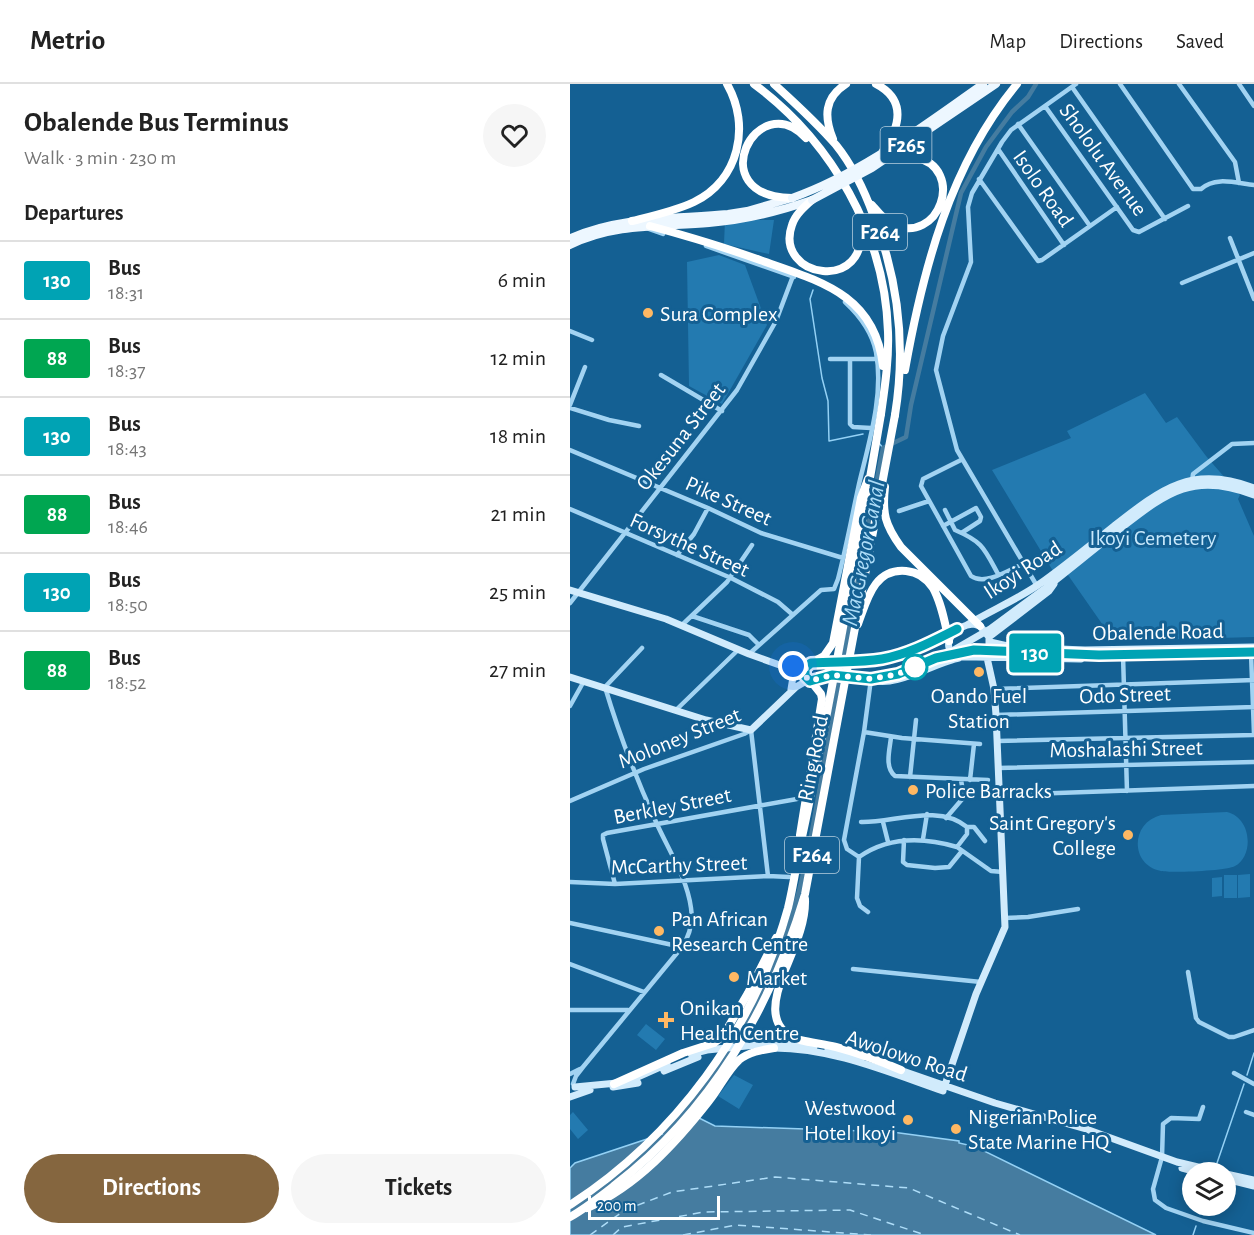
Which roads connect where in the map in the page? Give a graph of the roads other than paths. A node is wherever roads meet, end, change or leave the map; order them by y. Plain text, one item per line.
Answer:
1 (727, 84) edge
2 (754, 84) edge
3 (774, 84) edge
4 (846, 84) edge
5 (876, 84) edge
6 (983, 84) edge
7 (996, 84) edge
8 (1017, 84) edge
9 (1120, 84) edge
10 (1179, 84) edge
11 (1239, 84) edge
12 (1074, 86) edge
13 (1045, 106) junction
14 (1254, 106) edge
15 (1018, 124) junction
16 (836, 145) junction
17 (819, 148) junction
18 (998, 149) junction
19 (885, 155) junction
20 (979, 179) junction
21 (1239, 183) junction
22 (1254, 184) edge
23 (792, 198) junction
24 (812, 200) junction
25 (869, 202) junction
26 (1188, 206) dead end
27 (1117, 207) junction
28 (857, 212) junction
29 (710, 219) junction
30 (1165, 219) junction
31 (632, 221) junction
32 (647, 226) junction
33 (1090, 226) junction
34 (1230, 238) dead end
35 (570, 239) edge
36 (1064, 244) junction
37 (570, 245) edge
38 (1254, 253) edge
39 (1238, 259) junction
40 (793, 276) junction
41 (1182, 283) dead end
42 (1252, 286) edge
43 (1254, 299) edge
44 (570, 331) edge
45 (592, 340) dead end
46 (830, 359) dead end
47 (877, 359) junction
48 (850, 360) junction
49 (585, 368) dead end
50 (661, 375) dead end
51 (884, 389) junction
52 (898, 396) junction
53 (570, 406) edge
54 (722, 411) junction
55 (639, 426) dead end
56 (871, 428) junction
57 (1254, 443) edge
58 (570, 450) edge
59 (961, 460) junction
60 (872, 467) junction
61 (886, 469) junction
62 (1193, 483) junction
63 (661, 488) junction
64 (1254, 488) edge
65 (1254, 495) edge
66 (929, 501) junction
67 (708, 508) junction
68 (570, 509) edge
69 (945, 510) dead end
70 (900, 511) dead end
71 (951, 522) junction
72 (943, 525) junction
73 (963, 532) junction
74 (625, 533) junction
75 (752, 545) dead end
76 (678, 555) junction
77 (843, 558) junction
78 (1023, 564) junction
79 (998, 574) junction
80 (1060, 577) junction
81 (731, 578) junction
82 (1037, 586) junction
83 (574, 591) edge
84 (570, 603) edge
85 (793, 615) junction
86 (692, 616) junction
87 (973, 624) junction
88 (682, 625) junction
89 (855, 632) junction
90 (948, 638) junction
91 (990, 640) junction
92 (759, 645) junction
93 (642, 648) dead end
94 (738, 650) junction
95 (1253, 651) edge
96 (749, 654) junction
97 (987, 655) junction
98 (1099, 655) junction
99 (1123, 655) junction
100 (936, 658) junction
101 (959, 658) junction
102 (810, 664) junction
103 (784, 666) junction
104 (570, 677) edge
105 (871, 679) junction
106 (809, 680) junction
107 (1253, 680) edge
108 (584, 681) junction
109 (1124, 684) junction
110 (605, 687) junction
111 (994, 689) junction
112 (790, 692) junction
113 (570, 706) edge
114 (1254, 707) edge
115 (676, 710) junction
116 (1124, 711) junction
117 (996, 715) junction
118 (916, 720) dead end
119 (751, 730) junction
120 (864, 732) junction
121 (1254, 734) edge
122 (891, 736) junction
123 (1125, 737) junction
124 (914, 738) junction
125 (998, 741) junction
126 (1254, 762) edge
127 (1126, 764) junction
128 (999, 768) junction
129 (634, 773) junction
130 (910, 777) junction
131 (961, 780) junction
132 (970, 780) junction
133 (987, 780) dead end
134 (1254, 786) edge
135 (1127, 790) junction
136 (1000, 795) junction
137 (796, 799) dead end
138 (570, 801) edge
139 (760, 805) junction
140 (927, 814) junction
141 (946, 818) junction
142 (861, 822) dead end
143 (883, 822) junction
144 (657, 824) junction
145 (967, 827) junction
146 (923, 839) junction
147 (904, 840) junction
148 (985, 841) dead end
149 (888, 842) junction
150 (800, 848) junction
151 (960, 849) junction
152 (859, 857) junction
153 (1003, 872) junction
154 (768, 876) junction
155 (789, 877) dead end
156 (683, 881) junction
157 (570, 882) edge
158 (615, 884) junction
159 (805, 894) junction
160 (1078, 909) dead end
161 (868, 912) dead end
162 (1004, 918) junction
163 (570, 923) edge
164 (779, 932) junction
165 (682, 947) junction
166 (570, 964) edge
167 (853, 969) dead end
168 (1188, 972) dead end
169 (981, 982) junction
170 (645, 992) junction
171 (570, 1010) edge
172 (628, 1010) junction
173 (1254, 1030) edge
174 (774, 1048) junction
175 (742, 1049) junction
176 (717, 1051) junction
177 (583, 1067) junction
178 (901, 1071) junction
179 (1234, 1073) dead end
180 (570, 1074) edge
181 (573, 1084) edge
182 (614, 1084) junction
183 (1254, 1084) edge
184 (944, 1089) junction
185 (570, 1097) edge
186 (1203, 1107) dead end
187 (1246, 1112) dead end
188 (1254, 1115) edge
189 (1162, 1159) junction
190 (1182, 1163) edge
191 (1182, 1166) edge
192 (1236, 1176) edge
193 (1254, 1180) edge
194 (1236, 1182) edge
195 (1254, 1186) edge
196 (570, 1205) edge
197 (573, 1215) edge
198 (1254, 1233) edge

1 - 31 highway
2 - 17 highway, Ring Road / F264
3 - 16 highway, Ring Road / F264
4 - 16 highway
5 - 19 highway
6 - 19 main road, bridge
7 - 19 main road, F265, bridge
8 - 52 highway
9 - 21 street
10 - 21 street
11 - 14 street
12 - 13 street
12 - 30 street
13 - 15 street
13 - 27 street, Shololu Avenue
15 - 18 street
15 - 33 street
16 - 25 highway, Ring Road / F264
17 - 23 highway
17 - 28 highway, Ring Road / F264
18 - 20 street
18 - 36 street, Isolo Road
19 - 23 main road, bridge
19 - 24 main road, F265, bridge
19 - 25 highway
20 - 36 street
20 - 59 street
21 - 22 street
23 - 29 main road
24 - 28 highway, F265
24 - 29 main road
25 - 52 highway, Ring Road / F264
26 - 30 street
27 - 30 street, Shololu Avenue
27 - 33 street
28 - 51 highway, Ring Road / F264
29 - 31 main road
29 - 32 main road
31 - 35 main road
32 - 37 main road
32 - 40 street
32 - 51 highway
33 - 36 street
34 - 39 street
38 - 39 street
39 - 41 street
39 - 42 street
40 - 47 street
40 - 54 street, Okesuna Street
42 - 43 street
44 - 45 street
46 - 48 street
47 - 48 street
47 - 56 street
48 - 56 street
49 - 53 street
50 - 54 street
51 - 60 highway, Ring Road / F264, bridge
52 - 61 highway, Ring Road / F264, bridge
53 - 55 street
54 - 63 street, Okesuna Street
56 - 77 street
57 - 62 street
58 - 63 street, Pike Street
59 - 66 street
59 - 78 street
60 - 102 highway, bridge
60 - 150 highway, Ring Road / F264, bridge
61 - 87 highway, bridge
61 - 89 highway, Ring Road / F264, bridge
62 - 64 main road, Ikoyi Road
62 - 65 main road, Ikoyi Road
62 - 80 main road, Ikoyi Road
62 - 82 main road, Ikoyi Road
63 - 67 street, Pike Street
63 - 74 street, Okesuna Street
66 - 70 street
66 - 72 street
67 - 76 street
67 - 77 street, Pike Street
68 - 74 street, Forsythe Street
69 - 71 street
71 - 72 street
71 - 73 street
71 - 73 street
72 - 79 street
73 - 79 street
74 - 76 street, Forsythe Street
74 - 83 street, Okesuna Street
75 - 81 street
76 - 81 street, Forsythe Street
77 - 85 street
78 - 79 street
78 - 82 street
80 - 91 main road
80 - 100 main road, Ikoyi Road, bridge
81 - 85 street, Forsythe Street
81 - 86 street
82 - 87 main road, Ikoyi Road
83 - 84 street, Okesuna Street
83 - 88 main road
85 - 92 street
86 - 88 street
86 - 92 street
87 - 90 main road
87 - 91 main road
88 - 94 main road
89 - 90 highway, bridge
89 - 159 highway, Ring Road / F264, bridge
90 - 101 main road
90 - 102 main road, bridge
91 - 95 main road, Obalende Road
91 - 97 main road
92 - 96 street
93 - 110 street
94 - 96 main road
94 - 115 street
95 - 99 main road, Obalende Road
95 - 107 street
96 - 103 main road
97 - 98 main road, Obalende Road
97 - 101 main road, Obalende Road
97 - 111 main road
98 - 99 main road, Obalende Road
98 - 100 main road, Obalende Road, bridge
99 - 109 street
100 - 105 main road, Obalende Road
101 - 105 main road
102 - 103 main road
102 - 106 main road
103 - 112 main road
104 - 108 main road
105 - 106 main road, Obalende Road, bridge
105 - 120 street
106 - 112 main road, Obalende Road
106 - 150 highway, bridge
107 - 109 street
107 - 114 street
108 - 110 main road
108 - 113 street
109 - 111 street
109 - 116 street
110 - 115 main road
110 - 129 street
111 - 117 main road
112 - 119 main road, Moloney Street
114 - 116 street, Odo Street
114 - 121 street
115 - 119 main road
116 - 117 street, Odo Street
116 - 123 street
117 - 125 main road
118 - 124 street
119 - 129 street, Moloney Street
119 - 139 street
120 - 122 street
120 - 152 street
121 - 123 street
122 - 124 street
122 - 130 street
123 - 125 street
123 - 127 street
124 - 130 street
124 - 132 street
125 - 128 main road
126 - 127 street, Moshalashi Street
127 - 128 street, Moshalashi Street
127 - 135 street
128 - 136 main road
129 - 138 street, Moloney Street
129 - 144 street
130 - 131 street
131 - 132 street
131 - 141 street
132 - 133 street
134 - 135 street
135 - 136 street
136 - 153 main road
137 - 139 street, Berkley Street
139 - 144 street, Berkley Street
139 - 154 street
140 - 141 street
140 - 143 street
140 - 146 street
141 - 145 street
142 - 143 street
143 - 149 street
144 - 156 street
144 - 158 street, Berkley Street
145 - 148 street
145 - 151 street
146 - 147 street
146 - 151 street
147 - 149 street
147 - 151 street
149 - 152 street
150 - 164 highway, Ring Road / F264, bridge
151 - 153 street
152 - 161 street
153 - 162 main road
154 - 155 street, McCarthy Street
154 - 156 street, McCarthy Street
156 - 158 street, McCarthy Street
156 - 165 street
157 - 158 street, McCarthy Street
159 - 178 highway
159 - 197 highway, Ring Road / F264, bridge
160 - 162 street
162 - 169 main road
163 - 165 street
164 - 182 highway, bridge
164 - 196 highway, Ring Road / F264, bridge
165 - 170 street
166 - 170 street
167 - 169 street
168 - 173 street
169 - 184 main road
170 - 172 street
171 - 172 street
172 - 177 street
174 - 175 main road, Awolowo Road
174 - 184 main road, Awolowo Road
174 - 197 highway, bridge
175 - 176 main road, Awolowo Road, bridge
175 - 178 main road, Awolowo Road
176 - 182 main road, Awolowo Road
176 - 185 main road, Awolowo Road
177 - 180 street
177 - 181 street
178 - 184 main road, Awolowo Road
179 - 183 street
181 - 182 main road, Awolowo Road
181 - 185 main road
184 - 189 main road, Awolowo Road
186 - 189 street
187 - 188 street
189 - 190 main road, Awolowo Road
189 - 191 main road, Awolowo Road
189 - 198 street
192 - 193 main road, Awolowo Road
194 - 195 main road

